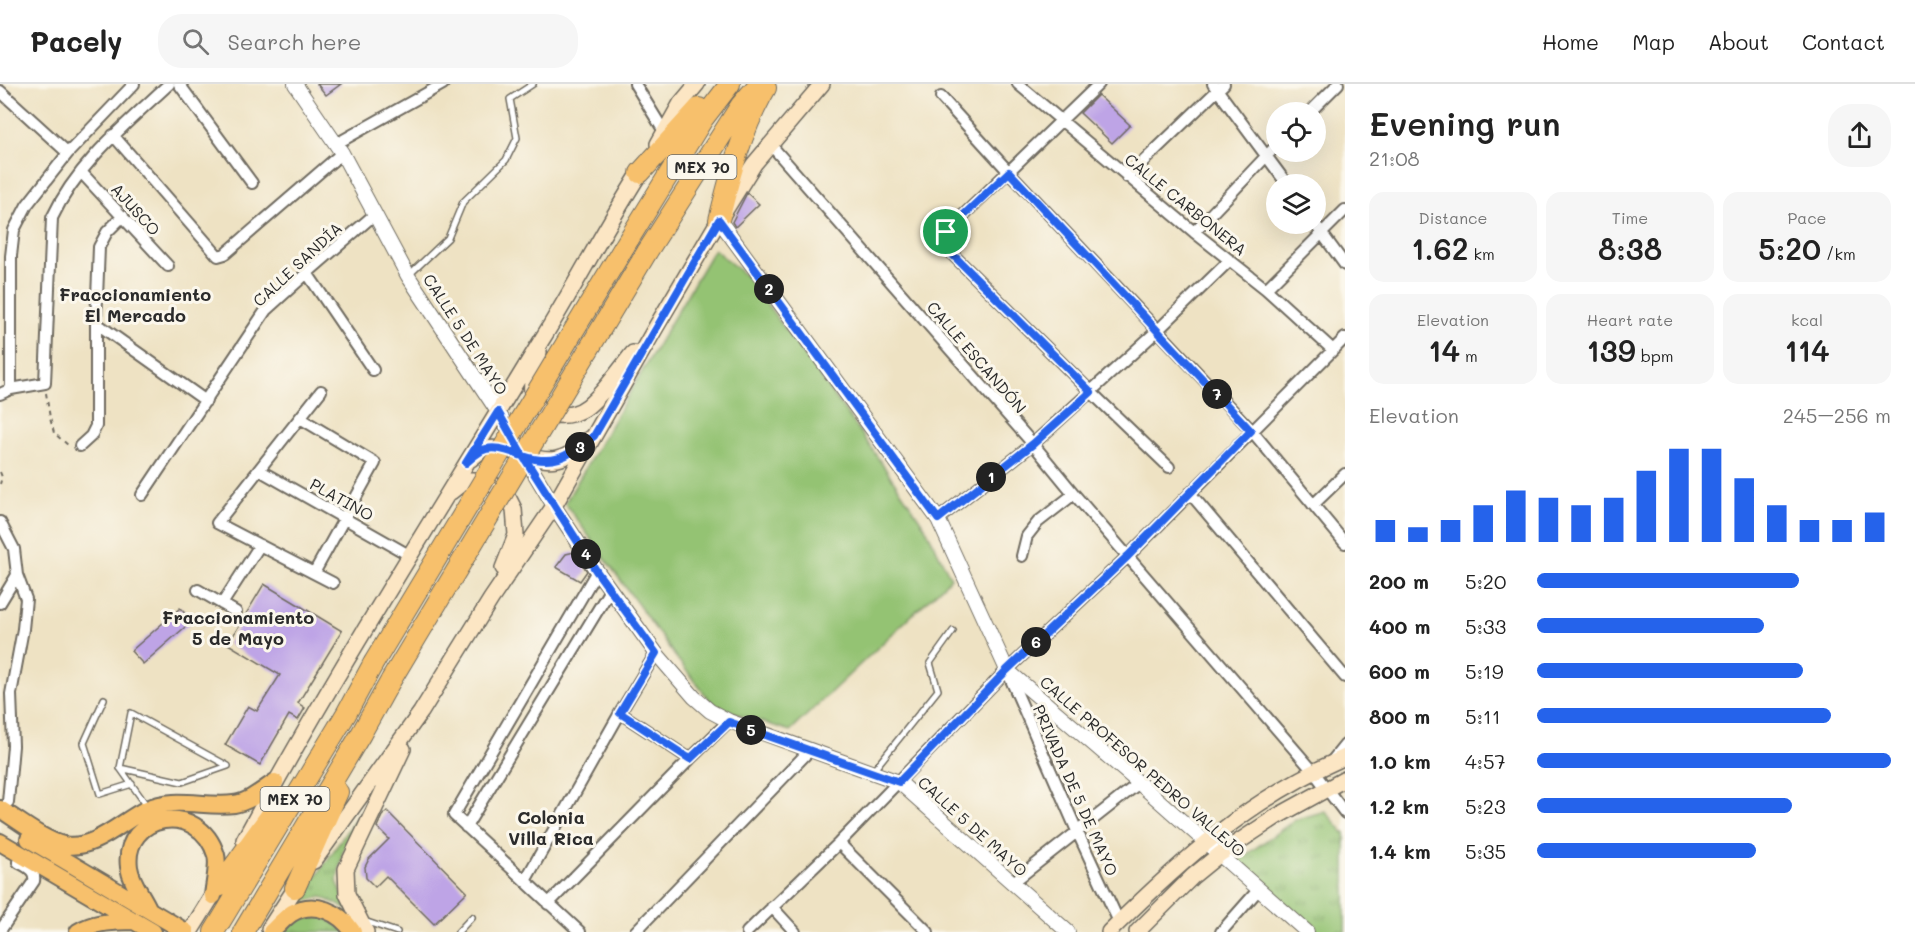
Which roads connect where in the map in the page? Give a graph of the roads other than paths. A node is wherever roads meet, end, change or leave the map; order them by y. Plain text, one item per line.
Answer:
1 (134, 84) edge
2 (169, 84) edge
3 (179, 84) edge
4 (295, 84) edge
5 (443, 84) edge
6 (533, 84) edge
7 (635, 84) edge
8 (697, 84) edge
9 (722, 84) edge
10 (730, 84) edge
11 (759, 84) edge
12 (769, 84) edge
13 (822, 84) edge
14 (1018, 84) edge
15 (1099, 84) edge
16 (1338, 84) edge
17 (1219, 86) edge
18 (0, 91) edge
19 (941, 97) dead end
20 (1320, 102) edge
21 (1063, 120) junction
22 (665, 133) junction
23 (113, 135) junction
24 (770, 144) junction
25 (339, 149) junction
26 (68, 153) junction
27 (1266, 155) edge
28 (1266, 157) edge
29 (81, 172) junction
30 (1009, 172) junction
31 (640, 173) junction
32 (1127, 177) junction
33 (252, 183) dead end
34 (1345, 210) edge
35 (375, 214) junction
36 (123, 216) junction
37 (719, 220) junction
38 (1326, 223) edge
39 (1194, 232) junction
40 (1313, 234) edge
41 (1322, 234) edge
42 (1230, 260) junction
43 (1345, 265) edge
44 (168, 266) dead end
45 (307, 273) junction
46 (408, 276) junction
47 (1266, 289) junction
48 (96, 323) junction
49 (656, 327) junction
50 (1157, 331) junction
51 (1345, 338) edge
52 (542, 341) junction
53 (1333, 350) junction
54 (373, 370) dead end
55 (321, 391) dead end
56 (5, 392) edge
57 (1091, 392) junction
58 (206, 401) junction
59 (498, 412) junction
60 (300, 418) junction
61 (1251, 431) junction
62 (594, 436) junction
63 (1033, 444) junction
64 (80, 446) road end
65 (523, 456) junction
66 (466, 463) junction
67 (1169, 467) dead end
68 (260, 470) junction
69 (1345, 474) edge
70 (1190, 493) junction
71 (1074, 494) junction
72 (142, 495) dead end
73 (1313, 505) junction
74 (554, 506) junction
75 (438, 509) junction
76 (344, 518) junction
77 (938, 519) junction
78 (0, 522) edge
79 (1345, 543) edge
80 (260, 545) junction
81 (409, 555) junction
82 (1022, 556) dead end
83 (1128, 556) junction
84 (597, 572) junction
85 (314, 573) junction
86 (17, 575) junction
87 (333, 583) dead end
88 (198, 590) dead end
89 (610, 590) junction
90 (490, 599) junction
91 (0, 603) edge
92 (222, 604) junction
93 (236, 612) dead end
94 (953, 631) dead end
95 (656, 653) junction
96 (1007, 670) junction
97 (1345, 677) edge
98 (104, 699) dead end
99 (522, 699) junction
100 (538, 708) junction
101 (421, 712) junction
102 (620, 713) junction
103 (346, 714) junction
104 (729, 722) junction
105 (361, 734) junction
106 (1345, 745) edge
107 (810, 750) junction
108 (1345, 757) edge
109 (690, 759) junction
110 (1329, 764) junction
111 (120, 768) junction
112 (1313, 771) junction
113 (872, 772) junction
114 (1345, 779) edge
115 (275, 782) junction
116 (899, 782) junction
117 (1139, 783) junction
118 (132, 784) junction
119 (1326, 788) junction
120 (4, 806) edge
121 (148, 808) junction
122 (1345, 813) edge
123 (0, 822) edge
124 (466, 827) junction
125 (1077, 831) junction
126 (0, 842) edge
127 (1206, 842) junction
128 (839, 843) junction
129 (0, 850) edge
130 (1220, 854) junction
131 (525, 881) junction
132 (1012, 883) junction
133 (295, 888) junction
134 (1259, 889) junction
135 (216, 891) junction
136 (548, 904) junction
137 (772, 907) junction
138 (150, 910) junction
139 (472, 917) dead end
140 (136, 922) junction
141 (1114, 927) edge
142 (360, 928) edge
143 (0, 931) edge
144 (78, 932) edge
145 (153, 932) edge
146 (188, 932) edge
147 (214, 932) edge
148 (243, 932) edge
149 (269, 932) edge
150 (397, 932) edge
151 (458, 932) edge
152 (580, 932) edge
153 (635, 932) edge
154 (747, 932) edge
155 (795, 932) edge
156 (928, 932) edge
157 (1068, 932) edge
158 (1137, 932) edge
159 (1221, 932) edge
160 (1307, 932) edge

1 - 26 street
2 - 23 street
3 - 33 street
4 - 25 street, CALLE 5 DE MAYO
5 - 25 street
6 - 46 lane
7 - 22 street
8 - 22 main road
9 - 31 highway
10 - 103 highway, MEX 70, bridge
11 - 105 highway, MEX 70, bridge
12 - 37 highway
13 - 24 main road
14 - 21 street, CALLE CARBONERA
15 - 21 street
16 - 20 street
17 - 27 street
17 - 32 street
18 - 26 street
19 - 30 street
21 - 30 street
21 - 32 street, CALLE CARBONERA
22 - 31 main road
23 - 25 street
23 - 29 street
24 - 37 main road
24 - 63 street, CALLE ESCANDÓN
25 - 35 street, CALLE 5 DE MAYO
26 - 56 street
28 - 39 street
29 - 36 street, AJUSCO
29 - 56 street
30 - 50 street
30 - 57 street
31 - 52 main road
32 - 39 street, CALLE CARBONERA
34 - 38 street
35 - 45 street, CALLE SANDÍA
35 - 46 street, CALLE 5 DE MAYO
36 - 44 street, AJUSCO
36 - 48 street
37 - 49 main road
37 - 77 street, CALLE PROFESOR PEDRO VALLEJO
39 - 42 street, CALLE CARBONERA
40 - 47 street
41 - 43 street
42 - 47 street, CALLE CARBONERA
42 - 50 street
45 - 54 street
45 - 58 street, CALLE SANDÍA
46 - 59 street, CALLE 5 DE MAYO
47 - 53 street, CALLE CARBONERA
48 - 58 street
48 - 64 street
49 - 52 main road
49 - 62 main road
50 - 57 street
50 - 61 street
51 - 53 street
52 - 59 main road
53 - 61 street
55 - 60 street
57 - 63 street
57 - 67 street
58 - 72 street, CALLE SANDÍA
59 - 65 street, CALLE 5 DE MAYO
59 - 66 main road
60 - 68 street
60 - 76 street
61 - 70 street
61 - 73 street
62 - 65 main road
62 - 74 main road
63 - 71 street, CALLE ESCANDÓN
63 - 77 street
65 - 66 main road
65 - 74 street, CALLE 5 DE MAYO
66 - 75 main road
68 - 76 street, PLATINO
68 - 80 street
69 - 73 street
70 - 83 street
70 - 97 street
71 - 82 street
71 - 83 street, CALLE ESCANDÓN
73 - 79 street
74 - 84 street, CALLE 5 DE MAYO
74 - 90 main road
75 - 81 main road
75 - 90 main road
76 - 81 street, PLATINO
76 - 85 street
77 - 96 street, CALLE PROFESOR PEDRO VALLEJO
78 - 86 street
80 - 85 street
80 - 92 street
81 - 115 main road
83 - 96 street
83 - 112 street, CALLE ESCANDÓN
84 - 89 street, CALLE 5 DE MAYO
84 - 99 street
85 - 87 street
86 - 91 street
86 - 120 street
88 - 92 street
89 - 95 street, CALLE 5 DE MAYO
89 - 100 street
90 - 101 main road
92 - 93 street
94 - 113 lane
95 - 102 street
95 - 104 street, CALLE 5 DE MAYO
96 - 116 street
96 - 117 street, CALLE PROFESOR PEDRO VALLEJO
96 - 125 street, PRIVADA DE 5 DE MAYO
98 - 118 lane
99 - 100 street
99 - 124 street
100 - 124 street
101 - 133 main road
101 - 142 main road
102 - 109 street
102 - 131 street
103 - 135 highway
103 - 147 highway, MEX 70
104 - 107 street, CALLE 5 DE MAYO
104 - 109 street
105 - 133 highway
105 - 148 highway, MEX 70
106 - 110 street
107 - 113 street, CALLE 5 DE MAYO
107 - 153 street
108 - 110 main road
109 - 136 street
110 - 112 main road
111 - 111 lane
111 - 118 lane
112 - 119 street, CALLE ESCANDÓN
112 - 127 main road
113 - 116 street, CALLE 5 DE MAYO
114 - 119 main road
115 - 121 main road
115 - 135 main road
116 - 128 street
116 - 132 street, CALLE 5 DE MAYO
117 - 125 street
117 - 127 street, CALLE PROFESOR PEDRO VALLEJO
118 - 121 lane
119 - 122 street, CALLE ESCANDÓN
119 - 130 main road
120 - 121 main road
123 - 138 main road
124 - 131 street
125 - 132 street
125 - 141 street, PRIVADA DE 5 DE MAYO
126 - 140 main road
127 - 130 street, CALLE PROFESOR PEDRO VALLEJO
127 - 141 main road
128 - 137 street
128 - 156 street
129 - 143 street
130 - 134 street, CALLE PROFESOR PEDRO VALLEJO
130 - 158 main road
131 - 136 street
132 - 157 street, CALLE 5 DE MAYO
133 - 149 main road
134 - 159 street
134 - 160 street, CALLE PROFESOR PEDRO VALLEJO
135 - 138 main road
135 - 146 main road
136 - 152 street
137 - 154 street
137 - 155 street
138 - 146 main road
139 - 151 lane
140 - 144 main road
140 - 145 main road
142 - 149 main road
142 - 150 lane

